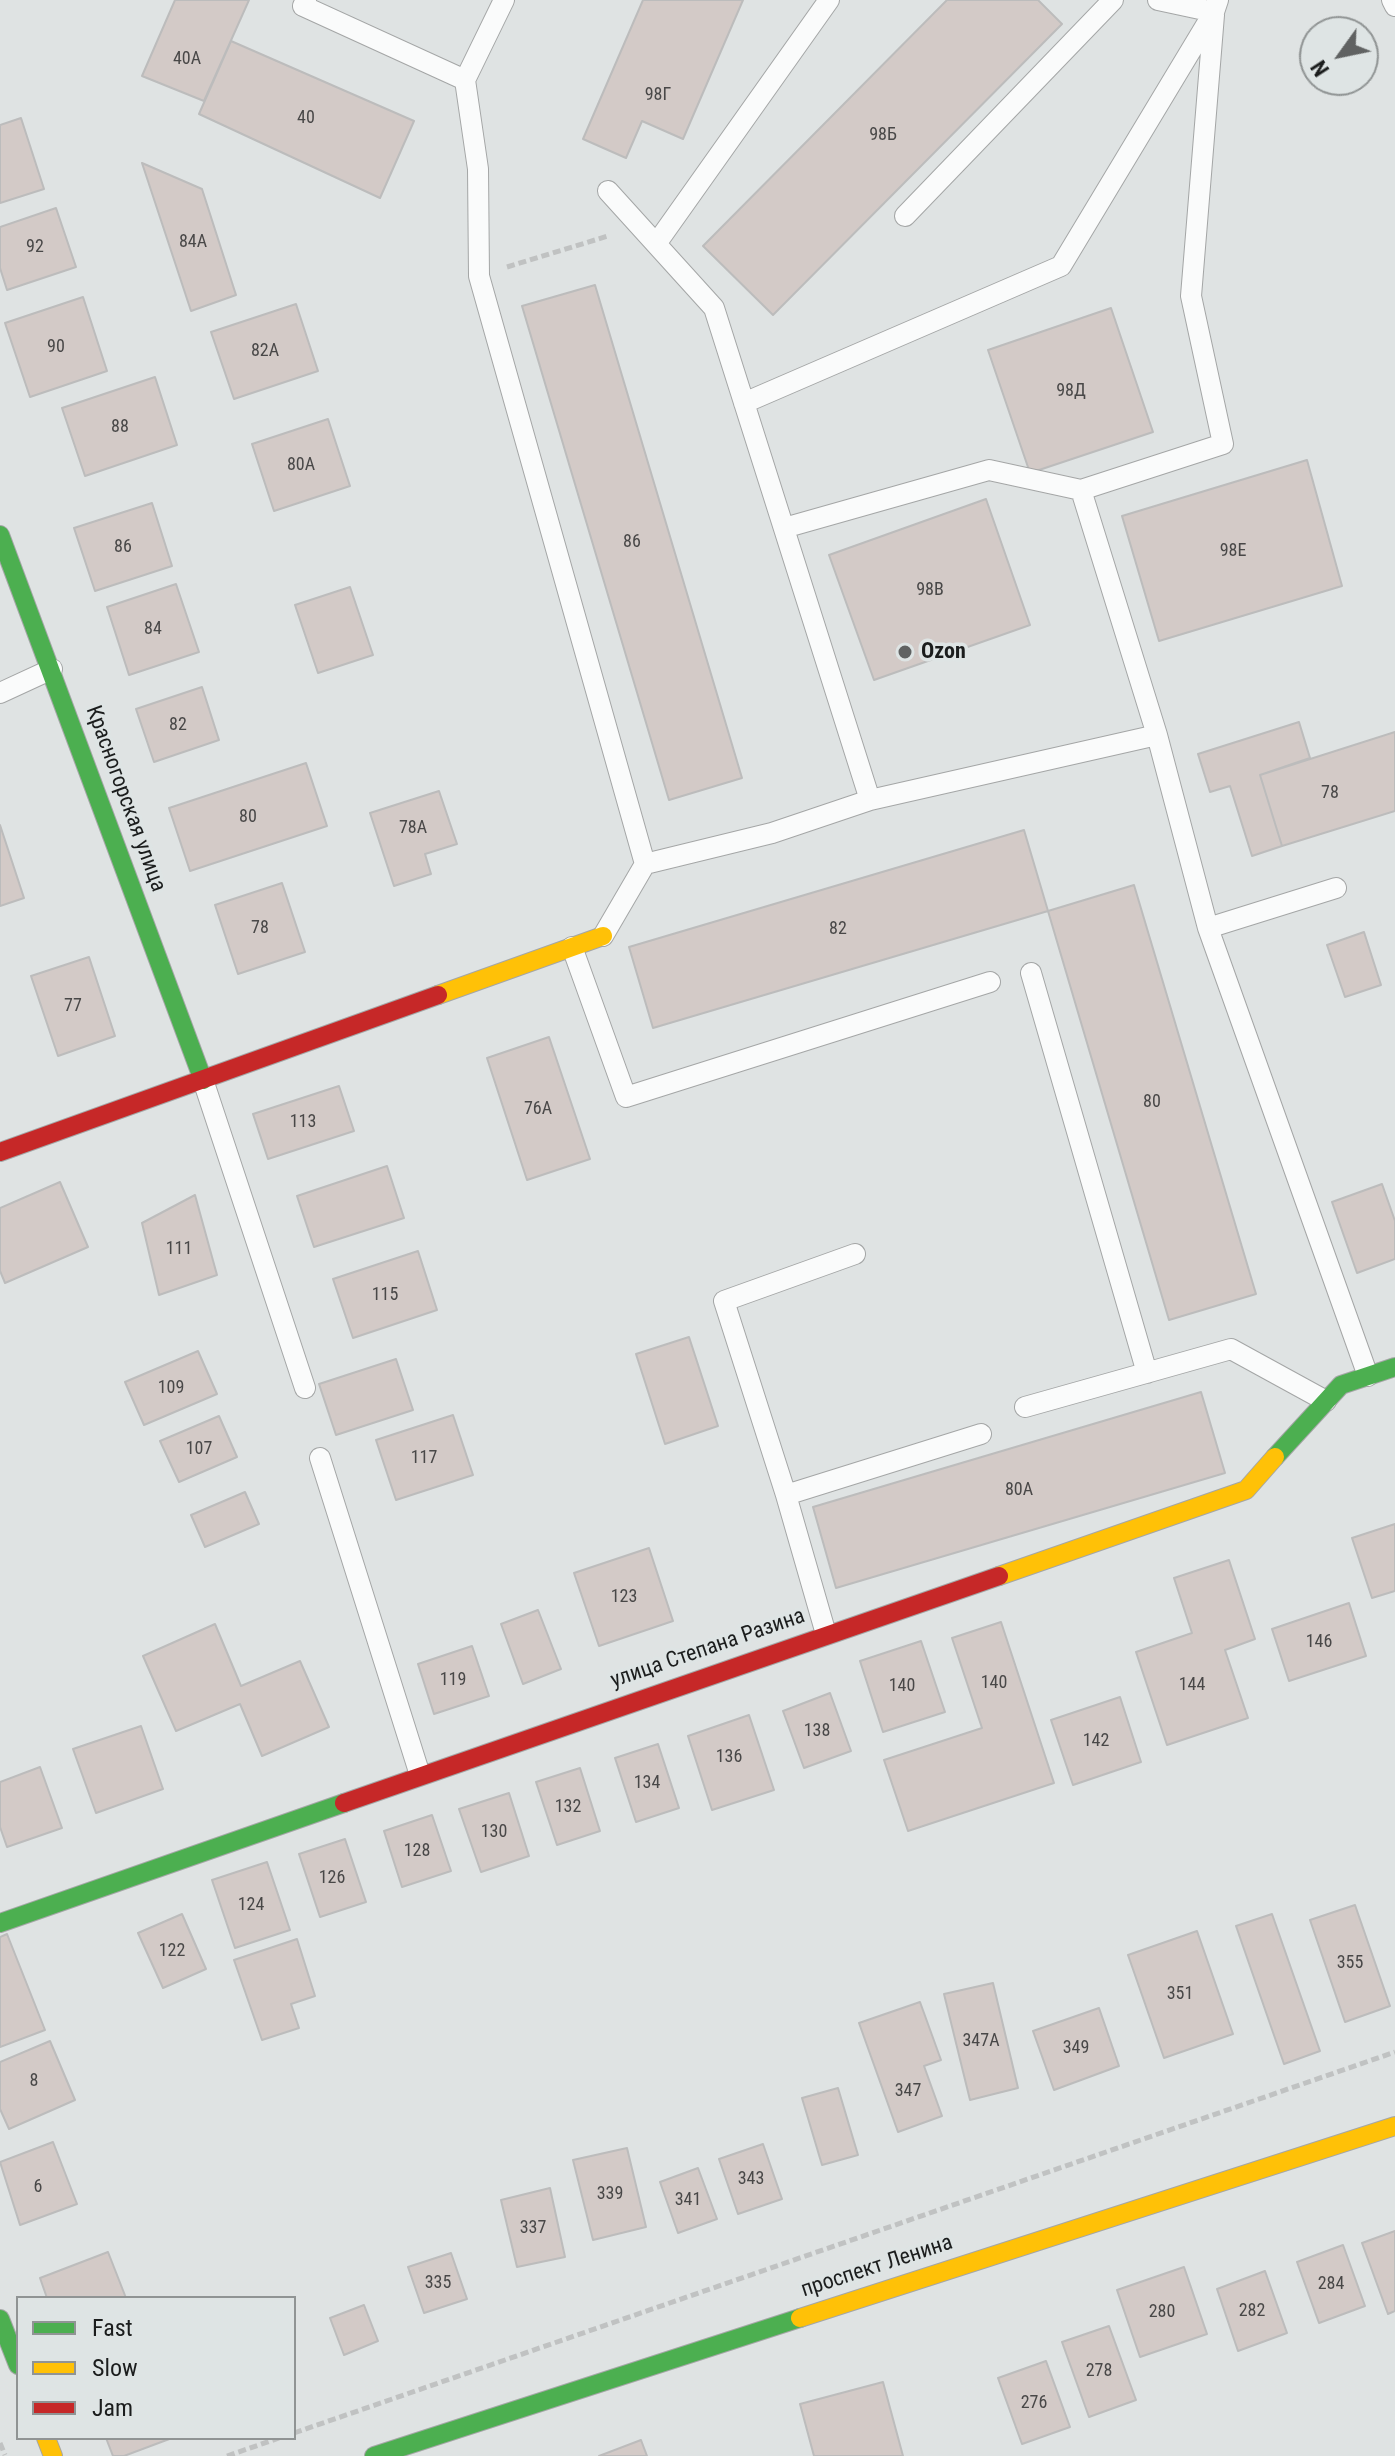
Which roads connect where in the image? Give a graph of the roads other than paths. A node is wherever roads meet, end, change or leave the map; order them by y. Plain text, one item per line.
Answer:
1 (306, 0) edge
2 (504, 0) edge
3 (829, 0) edge
4 (1113, 0) edge
5 (1158, 0) edge
6 (1392, 0) edge
7 (1216, 6) edge
8 (1395, 6) edge
9 (465, 80) junction
10 (608, 191) dead end
11 (905, 216) dead end
12 (656, 244) junction
13 (744, 403) junction
14 (1081, 490) junction
15 (784, 528) junction
16 (0, 535) edge
17 (52, 669) junction
18 (0, 693) edge
19 (1157, 735) junction
20 (870, 800) junction
21 (645, 864) junction
22 (1336, 888) dead end
23 (1208, 928) junction
24 (603, 936) joint
25 (572, 947) junction
26 (1031, 973) dead end
27 (990, 982) dead end
28 (203, 1080) junction
29 (0, 1152) edge
30 (855, 1254) dead end
31 (1395, 1367) edge
32 (1147, 1373) junction
33 (1368, 1376) junction
34 (305, 1388) dead end
35 (1326, 1401) junction
36 (1025, 1407) dead end
37 (981, 1434) dead end
38 (320, 1458) dead end
39 (786, 1495) junction
40 (826, 1634) junction
41 (420, 1775) junction
42 (0, 1923) edge
43 (1395, 2126) edge
44 (0, 2319) edge
45 (16, 2360) edge
46 (374, 2456) edge

1 - 9 lane
2 - 9 lane
3 - 12 lane
4 - 11 lane
5 - 7 lane
6 - 8 lane
7 - 13 lane
7 - 14 lane
9 - 21 lane
10 - 12 lane
12 - 13 lane
13 - 15 lane
14 - 15 lane
14 - 19 lane
15 - 20 lane
16 - 17 street, Красногорская улица
17 - 18 lane
17 - 28 street, Красногорская улица
19 - 20 lane
19 - 23 lane
20 - 21 lane
21 - 24 lane
22 - 23 lane
23 - 33 lane
24 - 25 street
25 - 27 lane
25 - 28 street
26 - 32 lane
28 - 29 street
28 - 34 lane
30 - 39 lane
31 - 33 street, улица Степана Разина
32 - 35 lane
32 - 36 lane
33 - 35 street, улица Степана Разина
35 - 40 street, улица Степана Разина
37 - 39 lane
38 - 41 lane
39 - 40 lane
40 - 41 street, улица Степана Разина
41 - 42 street, улица Степана Разина
43 - 46 street, проспект Ленина
44 - 45 street

